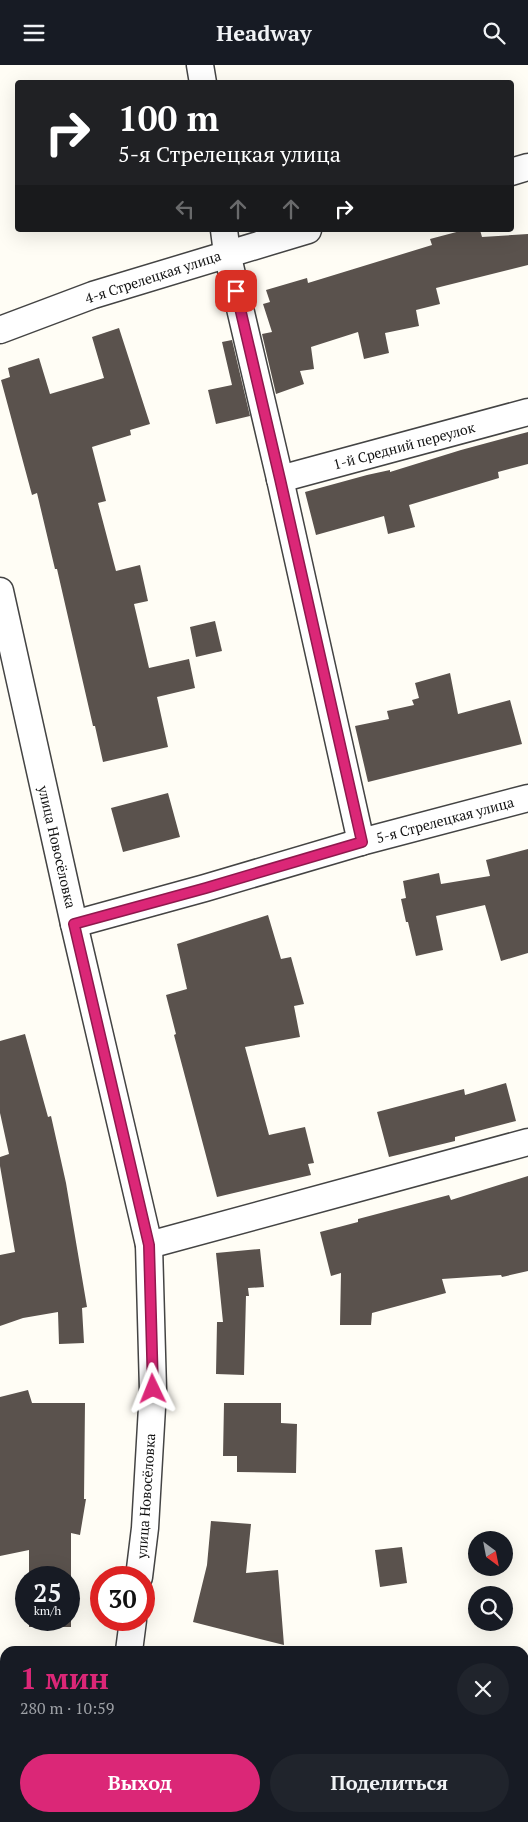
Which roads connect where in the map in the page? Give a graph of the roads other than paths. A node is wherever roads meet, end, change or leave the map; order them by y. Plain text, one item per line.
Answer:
1 (200, 65) edge
2 (202, 80) edge
3 (528, 167) edge
4 (514, 171) edge
5 (294, 232) edge
6 (225, 242) edge
7 (0, 330) edge
8 (528, 412) edge
9 (280, 479) junction
10 (0, 591) edge
11 (528, 798) edge
12 (362, 842) junction
13 (74, 924) junction
14 (528, 1142) edge
15 (149, 1245) junction
16 (140, 1566) edge
17 (132, 1631) edge
18 (130, 1646) edge

1 - 2 street
3 - 4 street
5 - 6 street, 4-я Стрелецкая улица
6 - 7 street, 4-я Стрелецкая улица
6 - 9 street
8 - 9 street, 1-й Средний переулок
9 - 12 street
10 - 13 street, улица Новосёловка
11 - 12 street, 5-я Стрелецкая улица
12 - 13 street, 5-я Стрелецкая улица
13 - 15 street, улица Новосёловка
14 - 15 street
15 - 16 street, улица Новосёловка
17 - 18 street

